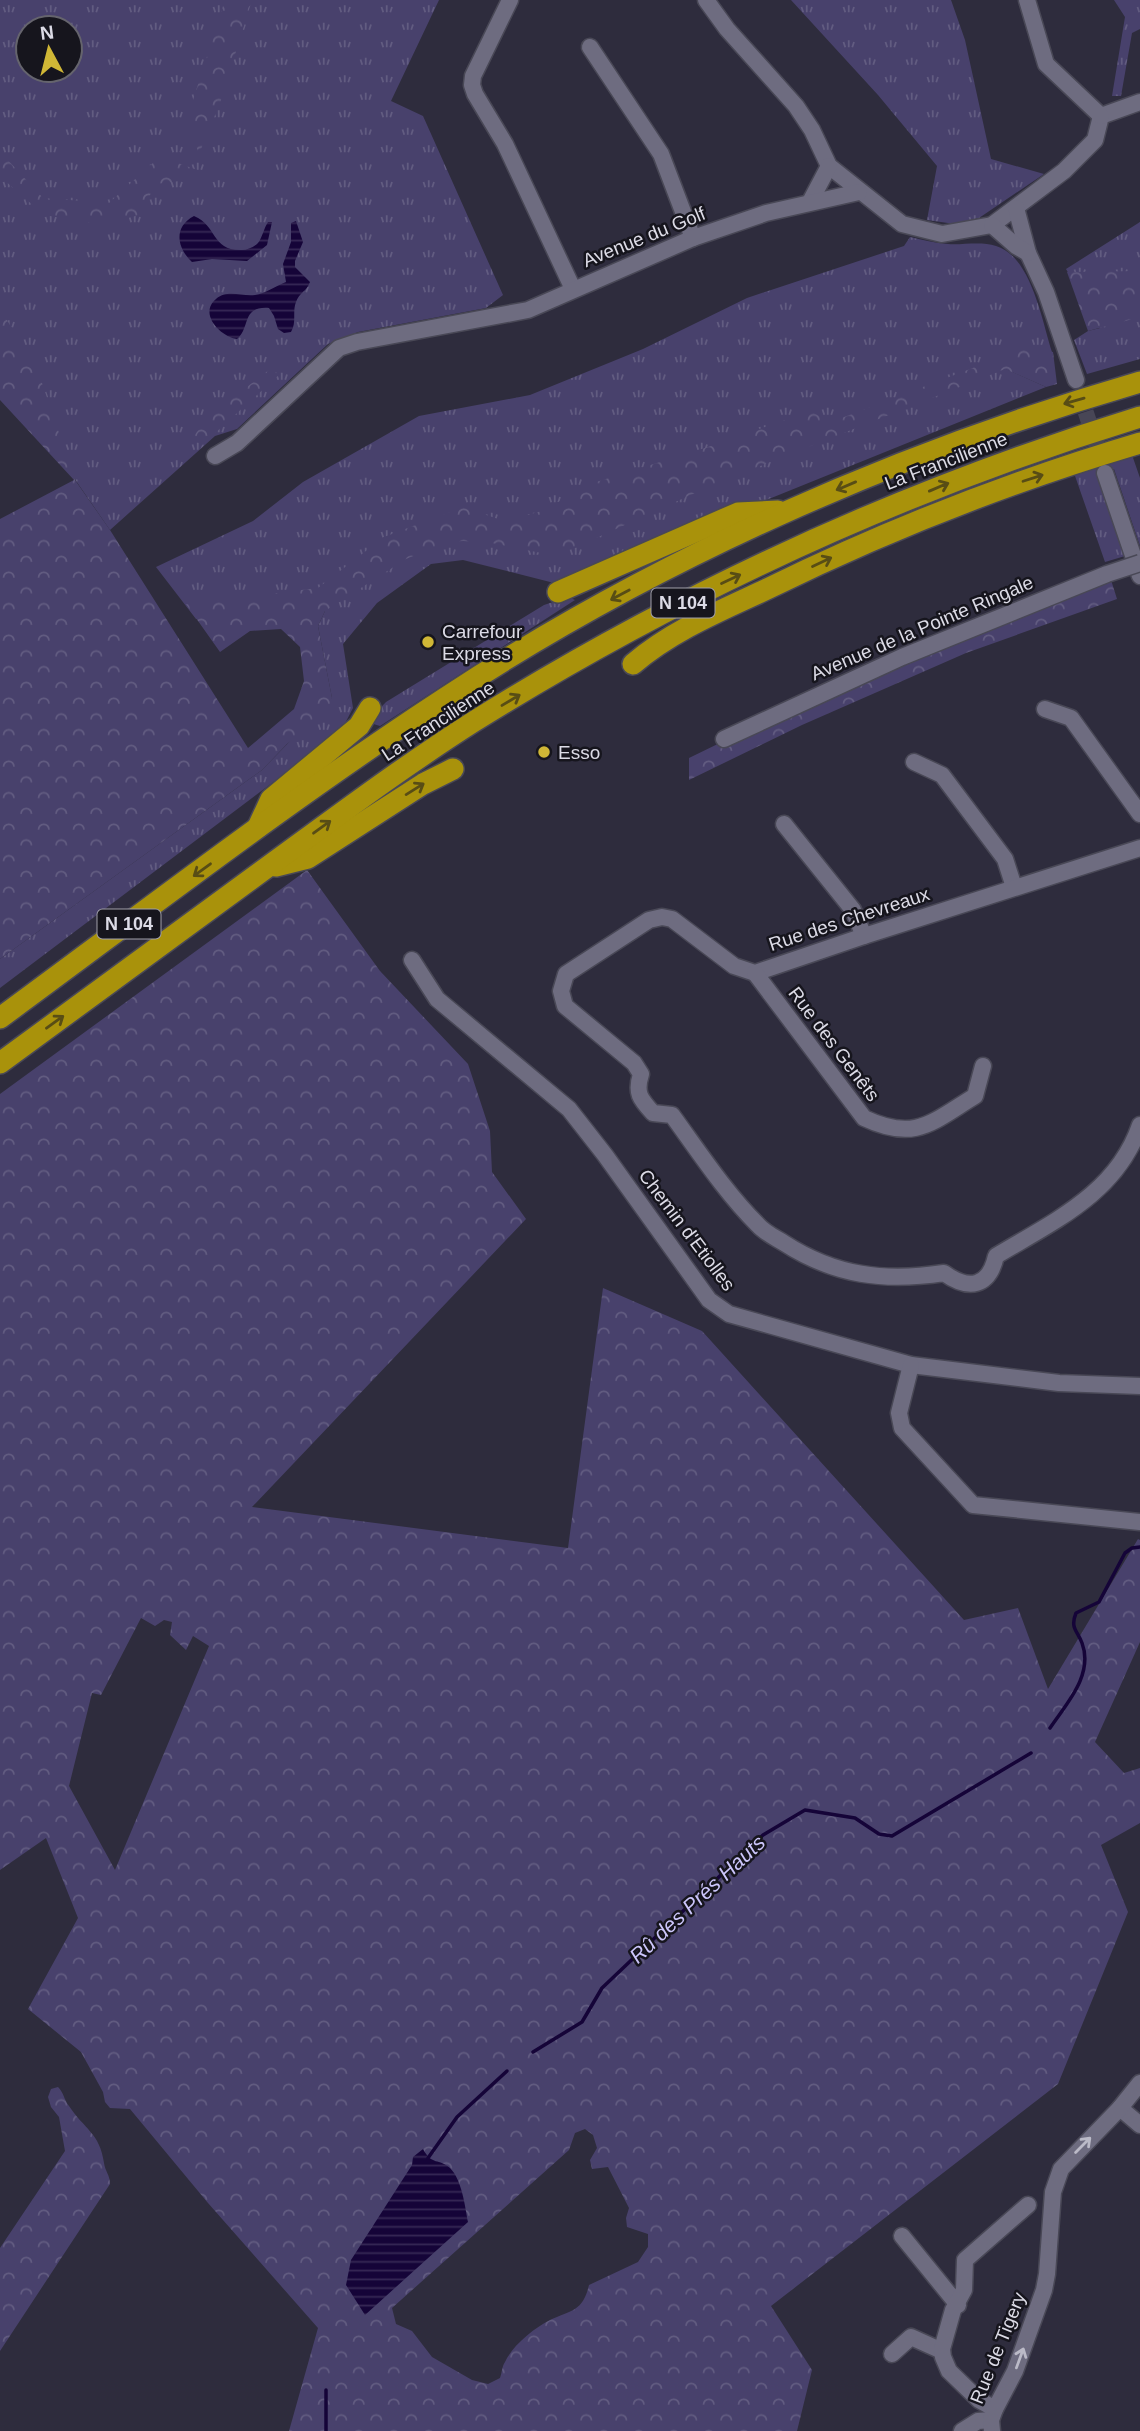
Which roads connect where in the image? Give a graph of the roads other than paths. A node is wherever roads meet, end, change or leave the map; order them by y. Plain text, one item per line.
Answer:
1 (510, 0) edge
2 (706, 0) edge
3 (1027, 0) edge
4 (590, 47) dead end
5 (1140, 102) edge
6 (1101, 116) junction
7 (829, 166) junction
8 (859, 192) junction
9 (810, 202) junction
10 (1016, 208) junction
11 (992, 225) junction
12 (693, 238) junction
13 (1028, 253) junction
14 (573, 289) junction
15 (1076, 380) tunnel mouth
16 (1140, 382) edge
17 (1140, 417) edge
18 (1140, 443) edge
19 (215, 456) dead end
20 (1105, 474) tunnel mouth
21 (791, 510) junction
22 (1140, 563) edge
23 (1140, 576) edge
24 (558, 592) dead end
25 (633, 664) dead end
26 (370, 708) dead end
27 (1045, 709) dead end
28 (724, 739) dead end
29 (914, 762) dead end
30 (453, 769) dead end
31 (1140, 814) edge
32 (783, 824) dead end
33 (257, 829) junction
34 (1140, 848) edge
35 (267, 868) junction
36 (1014, 887) junction
37 (863, 936) junction
38 (412, 960) dead end
39 (755, 973) junction
40 (0, 1018) edge
41 (0, 1063) edge
42 (983, 1066) dead end
43 (1140, 1125) edge
44 (911, 1365) junction
45 (1140, 1386) edge
46 (1140, 1522) edge
47 (1140, 2083) edge
48 (1120, 2108) junction
49 (1140, 2124) edge
50 (1028, 2206) dead end
51 (902, 2236) dead end
52 (958, 2305) junction
53 (942, 2351) junction
54 (892, 2354) dead end
55 (993, 2420) edge
56 (962, 2431) edge

1 - 14 street
2 - 7 street
3 - 6 street
4 - 12 street
5 - 6 street
6 - 10 street
7 - 8 street
7 - 9 street
8 - 9 street, Avenue du Golf
8 - 11 street
9 - 12 street, Avenue du Golf
10 - 11 street
10 - 13 street
11 - 13 street
12 - 14 street, Avenue du Golf
13 - 15 street
14 - 19 street, Avenue du Golf
16 -> 21 highway, La Francilienne / N 104
35 -> 17 highway, La Francilienne / N 104
25 -> 18 highway
20 - 23 street
21 - 24 highway
21 -> 33 highway, La Francilienne / N 104
22 - 28 street, Avenue de la Pointe Ringale, bridge
26 - 33 highway
27 - 31 street
29 - 36 street
35 -> 30 highway
32 - 37 street
33 -> 40 highway, La Francilienne / N 104
34 - 36 street, Rue des Chevreaux
41 -> 35 highway, La Francilienne / N 104
36 - 37 street, Rue des Chevreaux
37 - 39 street, Rue des Chevreaux
38 - 44 street, Chemin d'Etiolles
39 - 42 street, Rue des Genêts
39 - 43 street, Rue des Chevreaux
44 - 45 street, Chemin d'Etiolles
44 - 46 street
47 - 48 street, Rue de Tigery
48 - 49 street
55 -> 48 street, Rue de Tigery
50 - 52 street
51 - 52 street
52 - 53 street
53 - 54 street
53 - 55 street
55 - 56 street, Rue de Tigery

